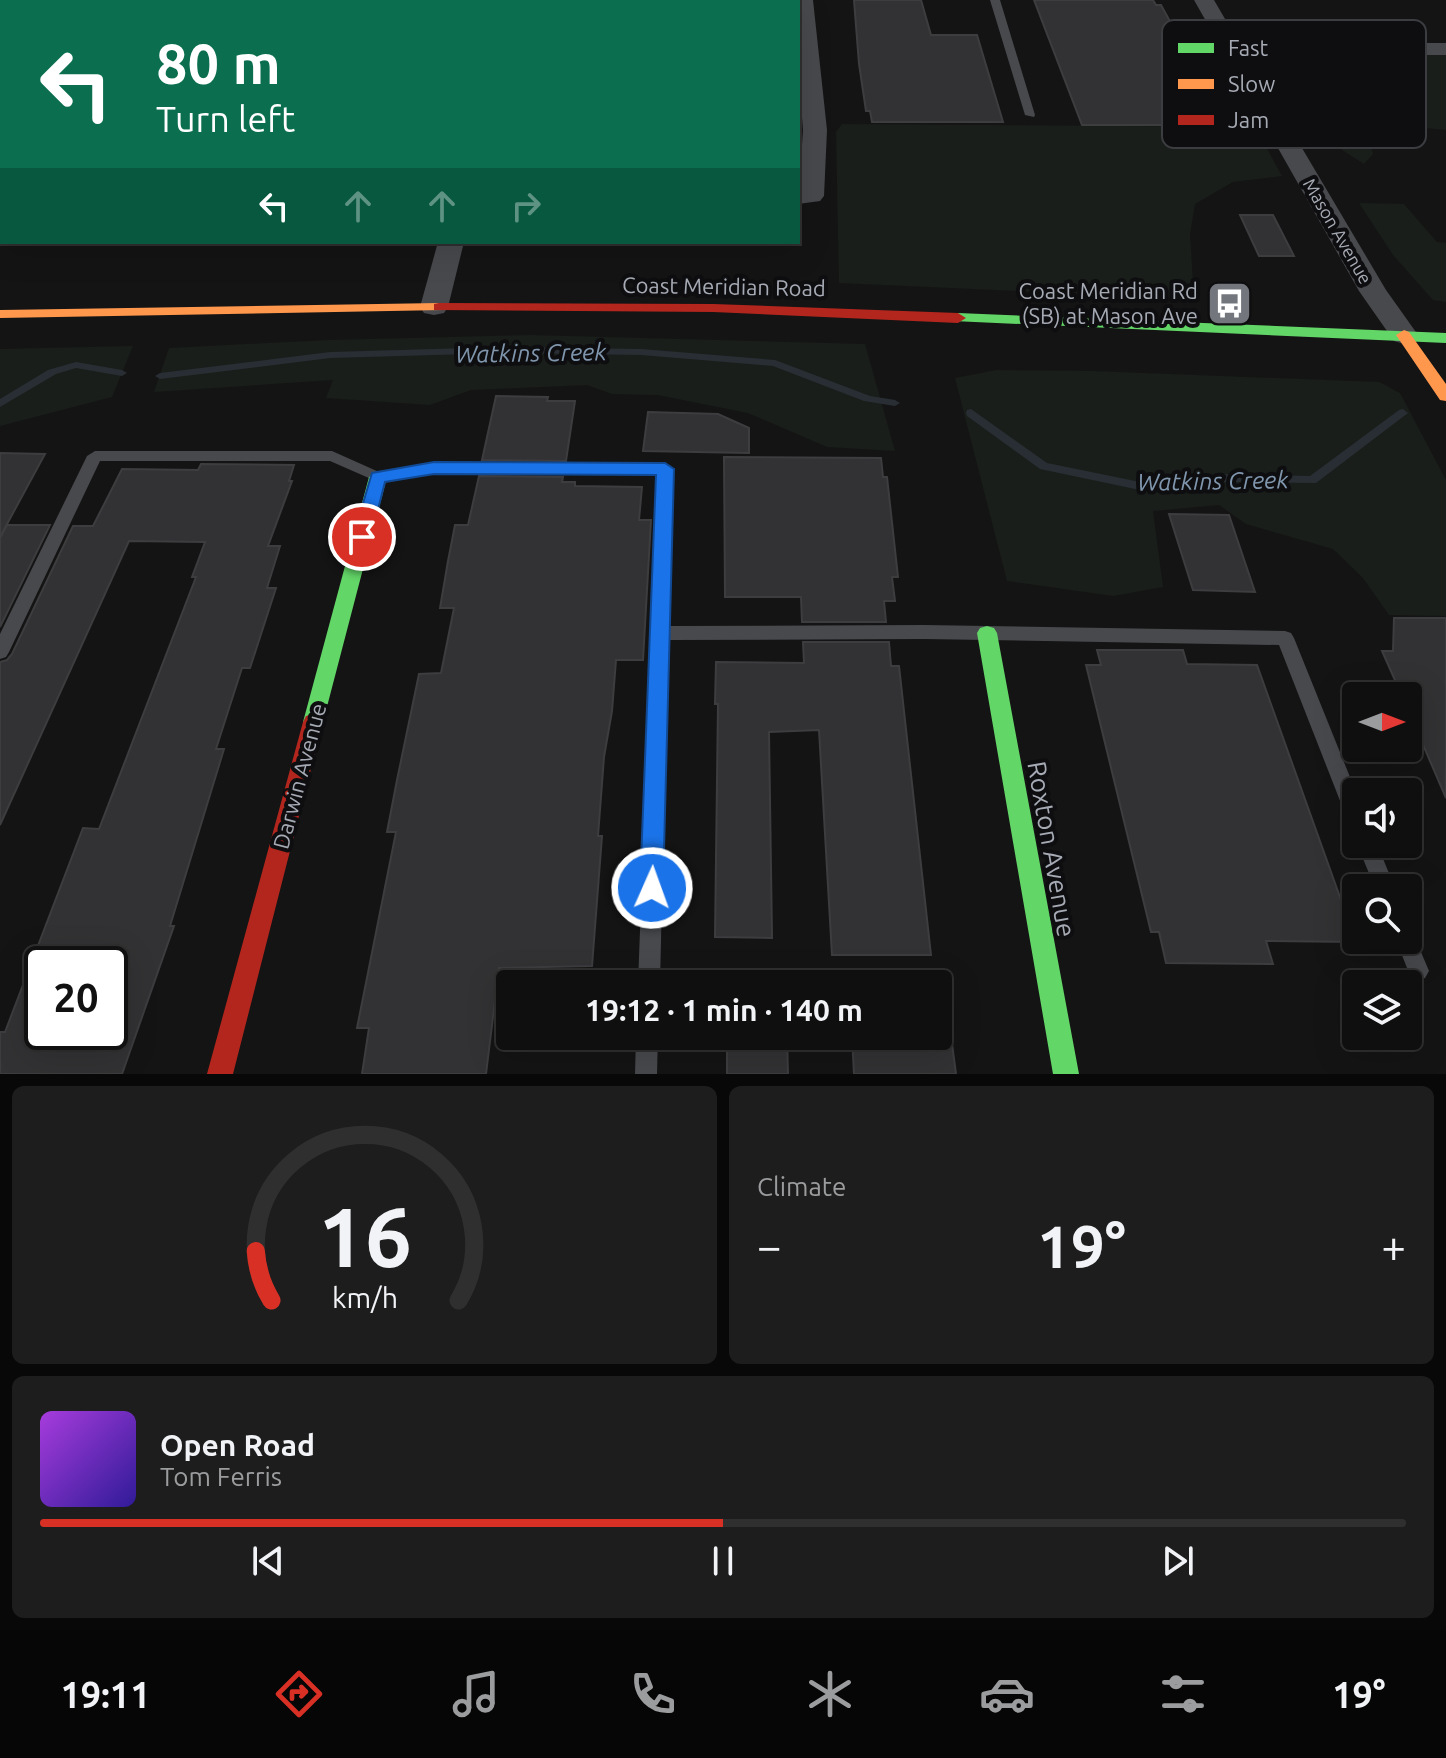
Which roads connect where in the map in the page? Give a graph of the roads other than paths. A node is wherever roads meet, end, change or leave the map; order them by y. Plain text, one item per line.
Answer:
1 (803, 0) edge
2 (995, 0) edge
3 (1204, 0) edge
4 (1216, 20) edge
5 (1030, 115) dead end
6 (1291, 148) edge
7 (800, 196) edge
8 (450, 244) edge
9 (434, 307) junction
10 (0, 314) edge
11 (1404, 335) junction
12 (1446, 338) edge
13 (1446, 396) edge
14 (378, 477) junction
15 (659, 633) junction
16 (987, 633) junction
17 (0, 652) edge
18 (1342, 781) edge
19 (649, 970) edge
20 (647, 1050) edge
21 (220, 1074) edge
22 (646, 1074) edge
23 (1066, 1074) edge

1 - 7 street
2 - 5 lane
3 - 4 street, Mason Avenue
6 - 11 street, Mason Avenue
8 - 9 street
9 - 10 main road, Coast Meridian Road
9 - 11 main road, Coast Meridian Road
11 - 12 main road, Coast Meridian Road
11 - 13 main road
14 - 15 lane
14 - 17 lane
14 - 21 main road, Darwin Avenue
15 - 16 lane
15 - 19 lane
16 - 18 lane
16 - 23 main road, Roxton Avenue
20 - 22 lane

